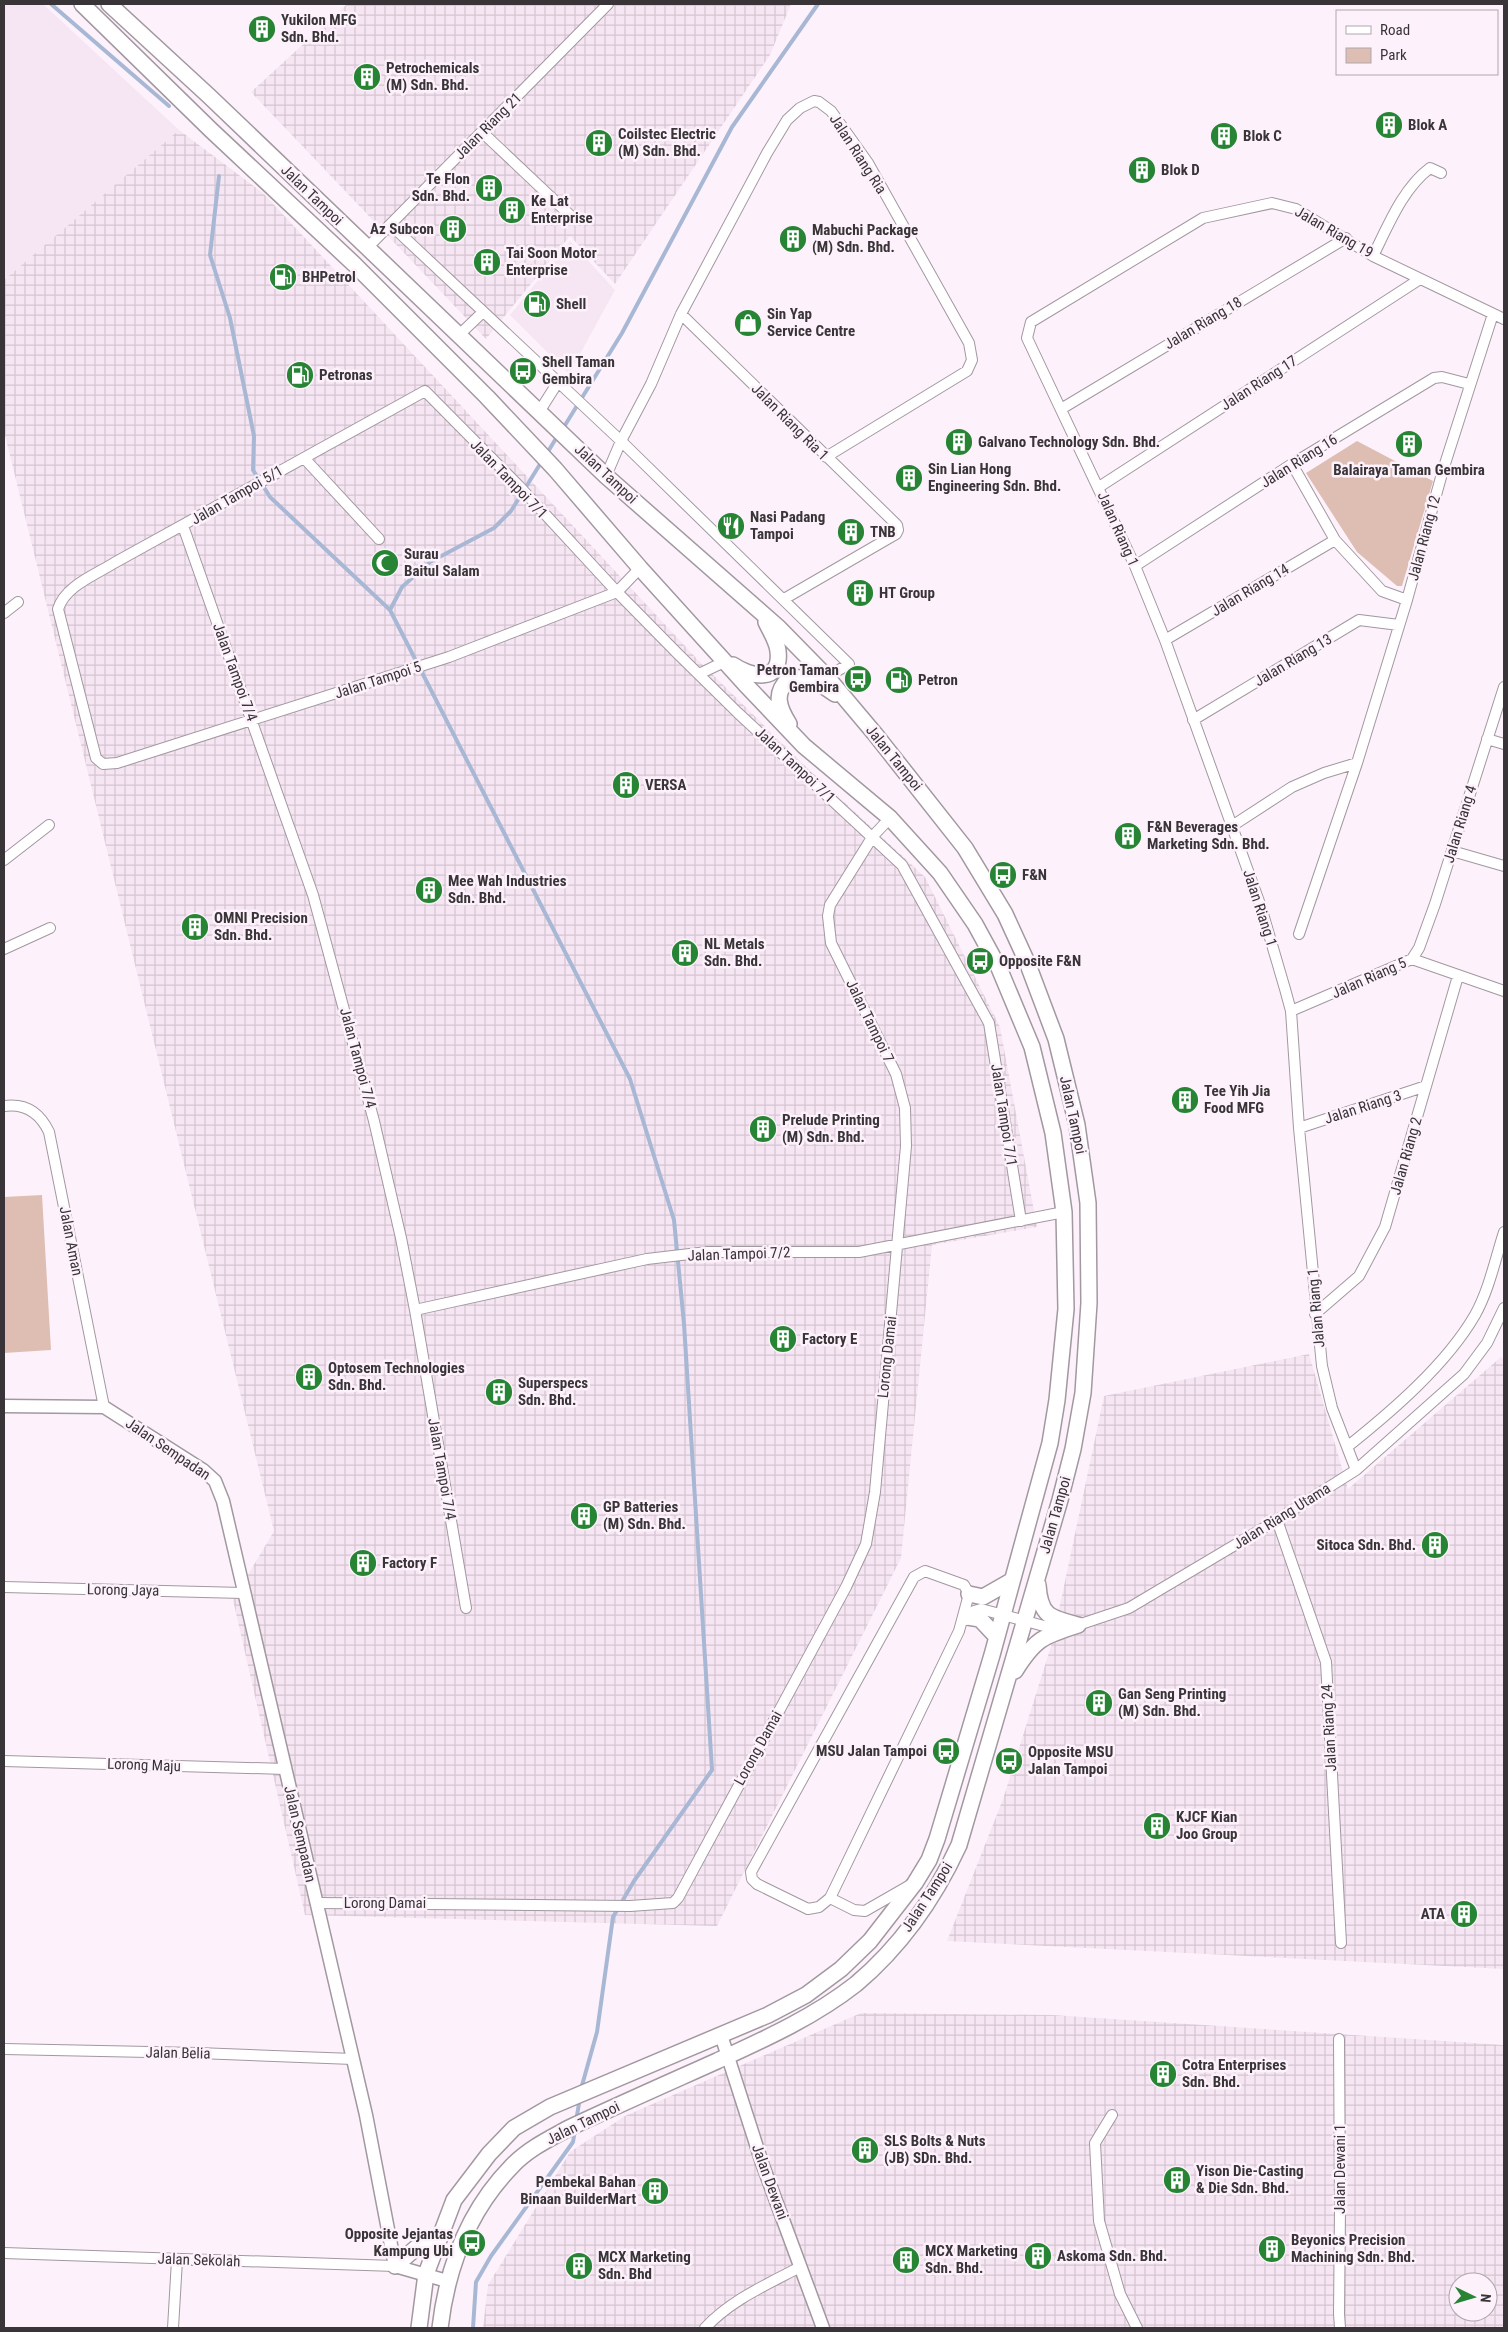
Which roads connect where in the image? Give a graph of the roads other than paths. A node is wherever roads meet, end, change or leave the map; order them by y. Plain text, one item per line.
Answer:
1 (82, 4) edge
2 (109, 4) edge
3 (608, 4) edge
4 (482, 132) junction
5 (1441, 173) dead end
6 (573, 218) dead end
7 (391, 225) junction
8 (1346, 238) junction
9 (367, 248) junction
10 (1373, 256) junction
11 (1420, 279) junction
12 (483, 312) junction
13 (681, 314) junction
14 (1493, 314) junction
15 (1504, 319) edge
16 (1032, 322) joint
17 (459, 335) junction
18 (558, 382) junction
19 (1470, 384) junction
20 (425, 392) joint
21 (1061, 409) junction
22 (539, 412) junction
23 (621, 441) junction
24 (826, 456) junction
25 (300, 460) junction
26 (1292, 464) junction
27 (606, 476) junction
28 (1099, 487) junction
29 (183, 526) junction
30 (378, 538) dead end
31 (1335, 540) junction
32 (1135, 566) junction
33 (640, 568) junction
34 (617, 592) junction
35 (784, 599) junction
36 (1407, 600) junction
37 (18, 602) dead end
38 (4, 613) edge
39 (762, 614) junction
40 (1399, 625) junction
41 (1166, 640) junction
42 (721, 659) junction
43 (699, 674) junction
44 (827, 677) junction
45 (1504, 687) edge
46 (852, 707) junction
47 (252, 720) junction
48 (1193, 720) junction
49 (1487, 738) junction
50 (1504, 744) edge
51 (804, 746) junction
52 (1356, 763) junction
53 (104, 764) joint
54 (890, 818) junction
55 (49, 826) dead end
56 (1232, 826) junction
57 (873, 836) junction
58 (1452, 851) junction
59 (4, 860) edge
60 (1504, 866) edge
61 (50, 928) dead end
62 (1299, 934) dead end
63 (4, 949) edge
64 (1412, 959) junction
65 (1458, 976) junction
66 (1504, 991) edge
67 (1291, 1011) junction
68 (1426, 1086) junction
69 (4, 1106) edge
70 (1299, 1128) junction
71 (1064, 1212) junction
72 (1021, 1221) junction
73 (1504, 1232) edge
74 (898, 1244) junction
75 (1504, 1308) edge
76 (415, 1310) junction
77 (1315, 1314) junction
78 (4, 1406) edge
79 (104, 1407) junction
80 (1347, 1447) junction
81 (1356, 1470) junction
82 (1278, 1520) junction
83 (1038, 1578) junction
84 (1011, 1580) junction
85 (4, 1587) edge
86 (243, 1593) junction
87 (969, 1594) junction
88 (466, 1608) dead end
89 (1001, 1615) junction
90 (968, 1617) junction
91 (1024, 1621) junction
92 (1078, 1625) junction
93 (959, 1631) junction
94 (996, 1636) junction
95 (1008, 1684) junction
96 (4, 1761) edge
97 (285, 1769) junction
98 (914, 1883) junction
99 (830, 1898) junction
100 (317, 1902) junction
101 (1341, 1943) dead end
102 (721, 2035) junction
103 (1339, 2039) dead end
104 (4, 2049) edge
105 (728, 2056) junction
106 (353, 2059) junction
107 (1112, 2115) dead end
108 (439, 2237) junction
109 (4, 2253) edge
110 (176, 2260) junction
111 (395, 2266) junction
112 (800, 2267) junction
113 (426, 2274) junction
114 (447, 2281) junction
115 (173, 2328) edge
116 (419, 2328) edge
117 (440, 2328) edge
118 (704, 2328) edge
119 (823, 2328) edge
120 (1137, 2328) edge
121 (1340, 2328) edge

1 - 33 main road, Jalan Tampoi
2 - 9 main road, Jalan Tampoi
3 - 4 street, Jalan Riang 21
4 - 6 street
4 - 7 street, Jalan Riang 21
5 - 10 street
7 - 9 street, Jalan Riang 21
7 - 12 street
8 - 10 street, Jalan Riang 19
8 - 16 street, Jalan Riang 19
8 - 21 street, Jalan Riang 18
9 - 17 main road, Jalan Tampoi
10 - 11 street, Jalan Riang 19
11 - 14 street, Jalan Riang 19
11 - 28 street, Jalan Riang 17
12 - 17 street
12 - 18 street
13 - 23 street, Jalan Riang Ria
13 - 24 street, Jalan Riang Ria 1
13 - 24 street, Jalan Riang Ria
14 - 15 street, Jalan Riang 19
14 - 19 street, Jalan Riang 12
16 - 21 street, Jalan Riang 1
17 - 22 main road, Jalan Tampoi
18 - 22 street
18 - 23 street
19 - 26 street, Jalan Riang 16
19 - 36 street, Jalan Riang 12
20 - 25 street, Jalan Tampoi 5/1
20 - 34 street, Jalan Tampoi 7/1
21 - 28 street, Jalan Riang 1
22 - 27 main road, Jalan Tampoi
23 - 27 street, Jalan Riang Ria
23 - 35 street
24 - 35 street, Jalan Riang Ria 1
25 - 29 street, Jalan Tampoi 5/1
25 - 30 street
26 - 31 street
26 - 32 street, Jalan Riang 16
27 - 39 main road, Jalan Tampoi
28 - 32 street, Jalan Riang 1
29 - 47 street, Jalan Tampoi 7/4
29 - 53 street, Jalan Tampoi 5/1
31 - 36 street
31 - 41 street, Jalan Riang 14
32 - 41 street, Jalan Riang 1
33 - 34 street, Jalan Tampoi 5
33 - 42 main road, Jalan Tampoi
34 - 43 street, Jalan Tampoi 7/1
34 - 47 street, Jalan Tampoi 5
35 - 44 street
36 - 40 street, Jalan Riang 12
37 - 38 street
39 - 42 main road
39 - 44 main road, Jalan Tampoi
40 - 48 street, Jalan Riang 13
40 - 52 street, Jalan Riang 12
41 - 48 street, Jalan Riang 1
42 - 43 street
42 - 51 main road, Jalan Tampoi
43 - 57 street, Jalan Tampoi 7/1
44 - 46 main road, Jalan Tampoi
45 - 49 street, Jalan Riang 4
46 - 51 main road
46 - 83 main road, Jalan Tampoi
47 - 53 street, Jalan Tampoi 5
47 - 76 street, Jalan Tampoi 7/4
48 - 56 street, Jalan Riang 1
49 - 50 street
49 - 58 street, Jalan Riang 4
51 - 54 main road, Jalan Tampoi
52 - 56 street
52 - 62 street, Jalan Riang 12
54 - 57 street, Jalan Tampoi 7
54 - 71 main road, Jalan Tampoi
55 - 59 street
56 - 67 street, Jalan Riang 1
57 - 72 street, Jalan Tampoi 7/1
57 - 74 street, Jalan Tampoi 7
58 - 60 street
58 - 64 street, Jalan Riang 4
61 - 63 street
64 - 65 street, Jalan Riang 5
64 - 67 street, Jalan Riang 5
65 - 66 street, Jalan Riang 5
65 - 68 street, Jalan Riang 2
67 - 70 street, Jalan Riang 1
68 - 70 street, Jalan Riang 3
68 - 77 street, Jalan Riang 2
69 - 79 street, Jalan Aman
70 - 77 street, Jalan Riang 1
71 - 72 street, Jalan Tampoi 7/2
71 - 84 main road, Jalan Tampoi
72 - 74 street, Jalan Tampoi 7/2
73 - 80 street
74 - 76 street, Jalan Tampoi 7/2
74 - 100 street, Lorong Damai
75 - 81 street, Jalan Riang Utama
76 - 88 street, Jalan Tampoi 7/4
77 - 80 street, Jalan Riang 1
78 - 79 street
79 - 86 street, Jalan Sempadan
80 - 81 street, Jalan Riang 1
81 - 82 street, Jalan Riang Utama
82 - 92 street, Jalan Riang Utama
82 - 101 street, Jalan Riang 24
83 - 91 main road, Jalan Tampoi
83 - 92 main road
84 - 87 main road
84 - 89 main road, Jalan Tampoi
85 - 86 street, Lorong Jaya
86 - 97 street, Jalan Sempadan
87 - 93 street
87 - 99 street
89 - 90 street, Jalan Riang Utama
89 - 91 street, Jalan Riang Utama
89 - 94 main road, Jalan Tampoi
90 - 93 street
90 - 94 main road
91 - 92 street, Jalan Riang Utama
91 - 95 main road, Jalan Tampoi
92 - 95 main road
93 - 99 street
94 - 98 main road, Jalan Tampoi
95 - 105 main road, Jalan Tampoi
96 - 97 street, Lorong Maju
97 - 100 street, Jalan Sempadan
98 - 99 street
98 - 102 main road, Jalan Tampoi
100 - 106 street, Jalan Sempadan
102 - 105 street, Jalan Dewani
102 - 108 main road, Jalan Tampoi
103 - 121 street, Jalan Dewani 1
104 - 106 street, Jalan Belia
105 - 112 street, Jalan Dewani
105 - 114 main road, Jalan Tampoi
106 - 111 street, Jalan Sempadan
107 - 120 street
108 - 111 main road
108 - 113 main road, Jalan Tampoi
109 - 110 street, Jalan Sekolah
110 - 111 street, Jalan Sekolah
110 - 115 street
111 - 113 street
112 - 118 street
112 - 119 street, Jalan Dewani
113 - 114 street
113 - 116 main road, Jalan Tampoi
114 - 117 main road, Jalan Tampoi

